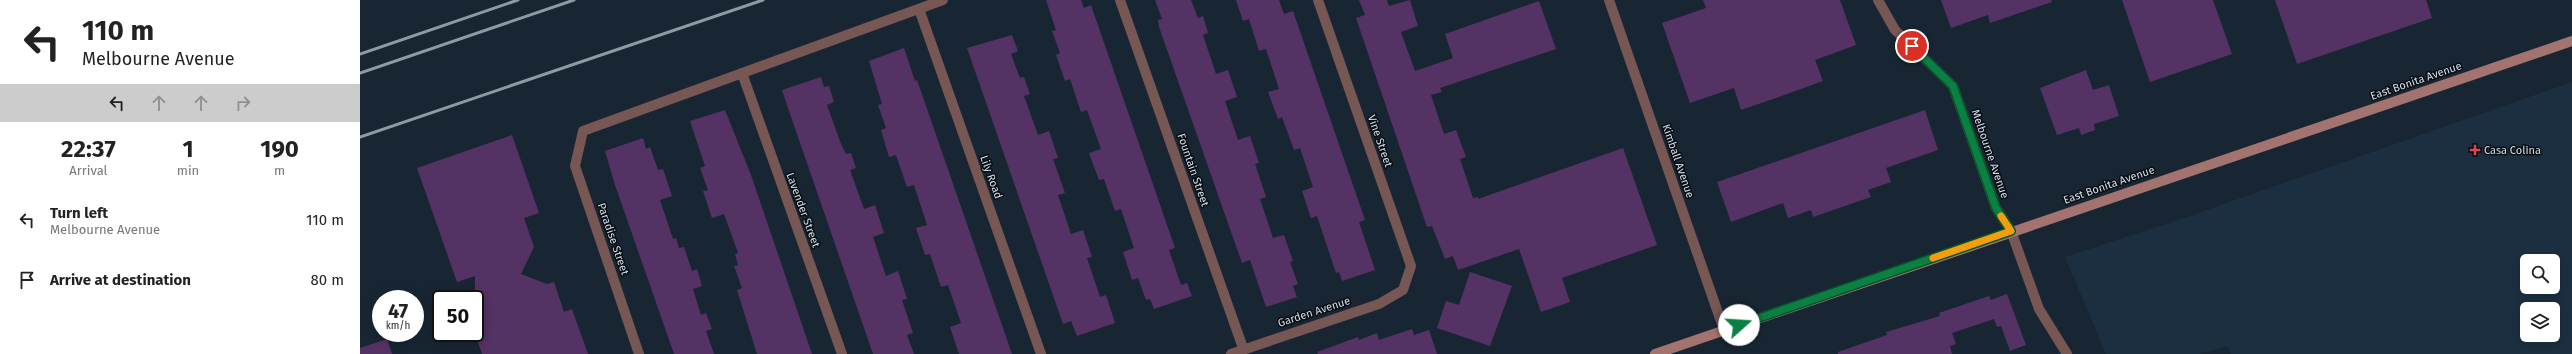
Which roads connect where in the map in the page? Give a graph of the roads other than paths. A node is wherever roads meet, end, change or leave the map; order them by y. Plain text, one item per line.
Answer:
1 (943, 0) edge
2 (1120, 0) edge
3 (1318, 0) edge
4 (1609, 0) edge
5 (1878, 0) edge
6 (918, 9) junction
7 (2572, 40) edge
8 (742, 73) junction
9 (2011, 231) junction
10 (1403, 290) joint
11 (1724, 330) junction
12 (1243, 348) junction
13 (638, 354) edge
14 (842, 354) edge
15 (1042, 354) edge
16 (1231, 354) edge
17 (1654, 354) edge
18 (2067, 354) edge

1 - 6 street
2 - 12 street, Fountain Street
3 - 10 street, Vine Street
4 - 11 street, Kimball Avenue
5 - 9 street, Melbourne Avenue
6 - 8 street
6 - 15 street, Lily Road
7 - 9 main road, East Bonita Avenue
8 - 13 street, Paradise Street
8 - 14 street, Lavender Street
9 - 11 main road, East Bonita Avenue
9 - 18 street, Melbourne Avenue
10 - 12 street, Garden Avenue
11 - 17 main road, East Bonita Avenue
12 - 16 street, Garden Avenue

